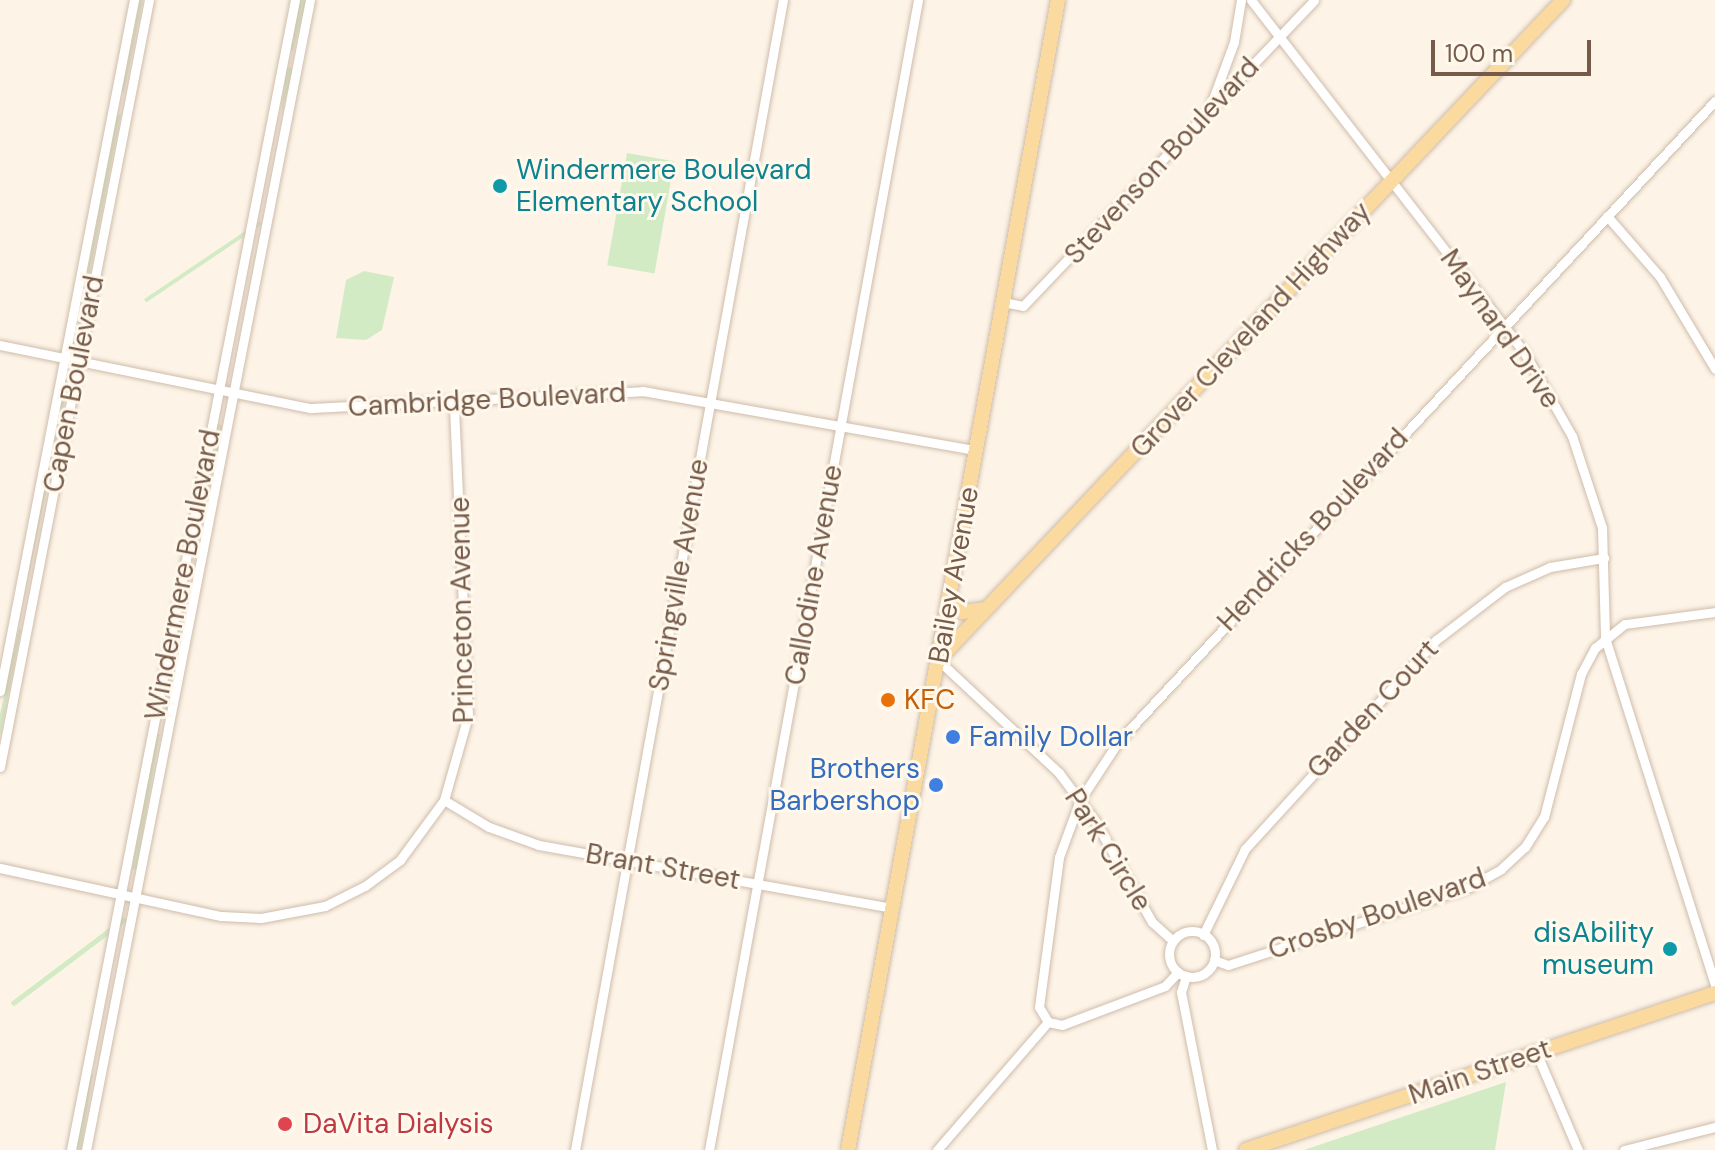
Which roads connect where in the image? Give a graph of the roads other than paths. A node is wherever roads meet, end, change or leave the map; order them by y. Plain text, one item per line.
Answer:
1 (134, 0) edge
2 (149, 0) edge
3 (295, 0) edge
4 (310, 0) edge
5 (783, 0) edge
6 (918, 0) edge
7 (1058, 0) edge
8 (1241, 0) edge
9 (1251, 0) edge
10 (1314, 0) edge
11 (1563, 0) edge
12 (1279, 37) junction
13 (1715, 101) edge
14 (1209, 110) junction
15 (1391, 181) junction
16 (1607, 216) junction
17 (1003, 302) junction
18 (1505, 326) junction
19 (0, 345) edge
20 (65, 358) junction
21 (79, 361) junction
22 (1715, 369) edge
23 (219, 390) junction
24 (232, 393) junction
25 (454, 402) junction
26 (710, 404) junction
27 (841, 427) junction
28 (975, 450) junction
29 (1604, 558) junction
30 (949, 596) junction
31 (993, 605) junction
32 (1715, 612) edge
33 (1605, 638) junction
34 (938, 660) junction
35 (0, 691) edge
36 (0, 767) edge
37 (444, 800) junction
38 (1080, 800) junction
39 (627, 861) junction
40 (0, 868) edge
41 (758, 883) junction
42 (121, 893) junction
43 (135, 896) junction
44 (891, 908) junction
45 (1203, 935) junction
46 (1173, 941) junction
47 (1214, 960) junction
48 (1182, 974) junction
49 (1715, 985) edge
50 (1715, 993) edge
51 (1048, 1022) junction
52 (1536, 1052) junction
53 (1715, 1127) edge
54 (71, 1150) edge
55 (86, 1150) edge
56 (575, 1150) edge
57 (709, 1150) edge
58 (848, 1150) edge
59 (937, 1150) edge
60 (1212, 1150) edge
61 (1246, 1150) edge
62 (1578, 1150) edge
63 (1624, 1150) edge

1 - 20 street, Capen Boulevard
2 - 21 street, Capen Boulevard
3 - 23 street, Windermere Boulevard
4 - 24 street, Windermere Boulevard
5 - 26 street, Springville Avenue
6 - 27 street, Callodine Avenue
7 - 17 main road, Bailey Avenue
8 - 14 street
9 - 12 street, Maynard Drive
10 - 12 street, Stevenson Boulevard
11 - 15 main road, Grover Cleveland Highway
12 - 14 street, Stevenson Boulevard
12 - 15 street, Maynard Drive
13 - 16 street, Hendricks Boulevard
14 - 17 street, Stevenson Boulevard
15 - 18 street, Maynard Drive
15 - 31 main road, Grover Cleveland Highway
16 - 18 street, Hendricks Boulevard
16 - 22 street
17 - 28 main road, Bailey Avenue
18 - 29 street, Maynard Drive
18 - 38 street, Hendricks Boulevard
19 - 20 street, Cambridge Boulevard
20 - 21 street, Cambridge Boulevard
20 - 35 street, Capen Boulevard
21 - 23 street, Cambridge Boulevard
21 - 36 street, Capen Boulevard
23 - 24 street, Cambridge Boulevard
23 - 42 street, Windermere Boulevard
24 - 25 street, Cambridge Boulevard
24 - 43 street, Windermere Boulevard
25 - 26 street, Cambridge Boulevard
25 - 37 street, Princeton Avenue
26 - 27 street, Cambridge Boulevard
26 - 39 street, Springville Avenue
27 - 28 street, Cambridge Boulevard
27 - 41 street, Callodine Avenue
28 - 30 main road, Bailey Avenue
29 - 33 street, Maynard Drive
29 - 45 street, Garden Court
30 - 31 main road
30 - 34 main road, Bailey Avenue
31 - 34 main road, Grover Cleveland Highway
32 - 33 street
33 - 47 street, Crosby Boulevard
33 - 49 street, Maynard Drive
34 - 38 street, Park Circle
34 - 44 main road, Bailey Avenue
37 - 39 street, Brant Street
37 - 43 street, Princeton Avenue
38 - 46 street, Park Circle
38 - 51 street, Hendricks Boulevard
39 - 41 street, Brant Street
39 - 56 street, Springville Avenue
40 - 42 street, Princeton Avenue
41 - 44 street, Brant Street
41 - 57 street, Callodine Avenue
42 - 43 street, Princeton Avenue
42 - 54 street, Windermere Boulevard
43 - 55 street, Windermere Boulevard
44 - 58 main road, Bailey Avenue
45 - 46 street
45 - 47 street
46 - 48 street
47 - 48 street, Crosby Boulevard
48 - 51 street, Crosby Boulevard
48 - 60 street
50 - 52 main road, Main Street
51 - 59 street
52 - 61 main road, Main Street
52 - 62 street
53 - 63 street

